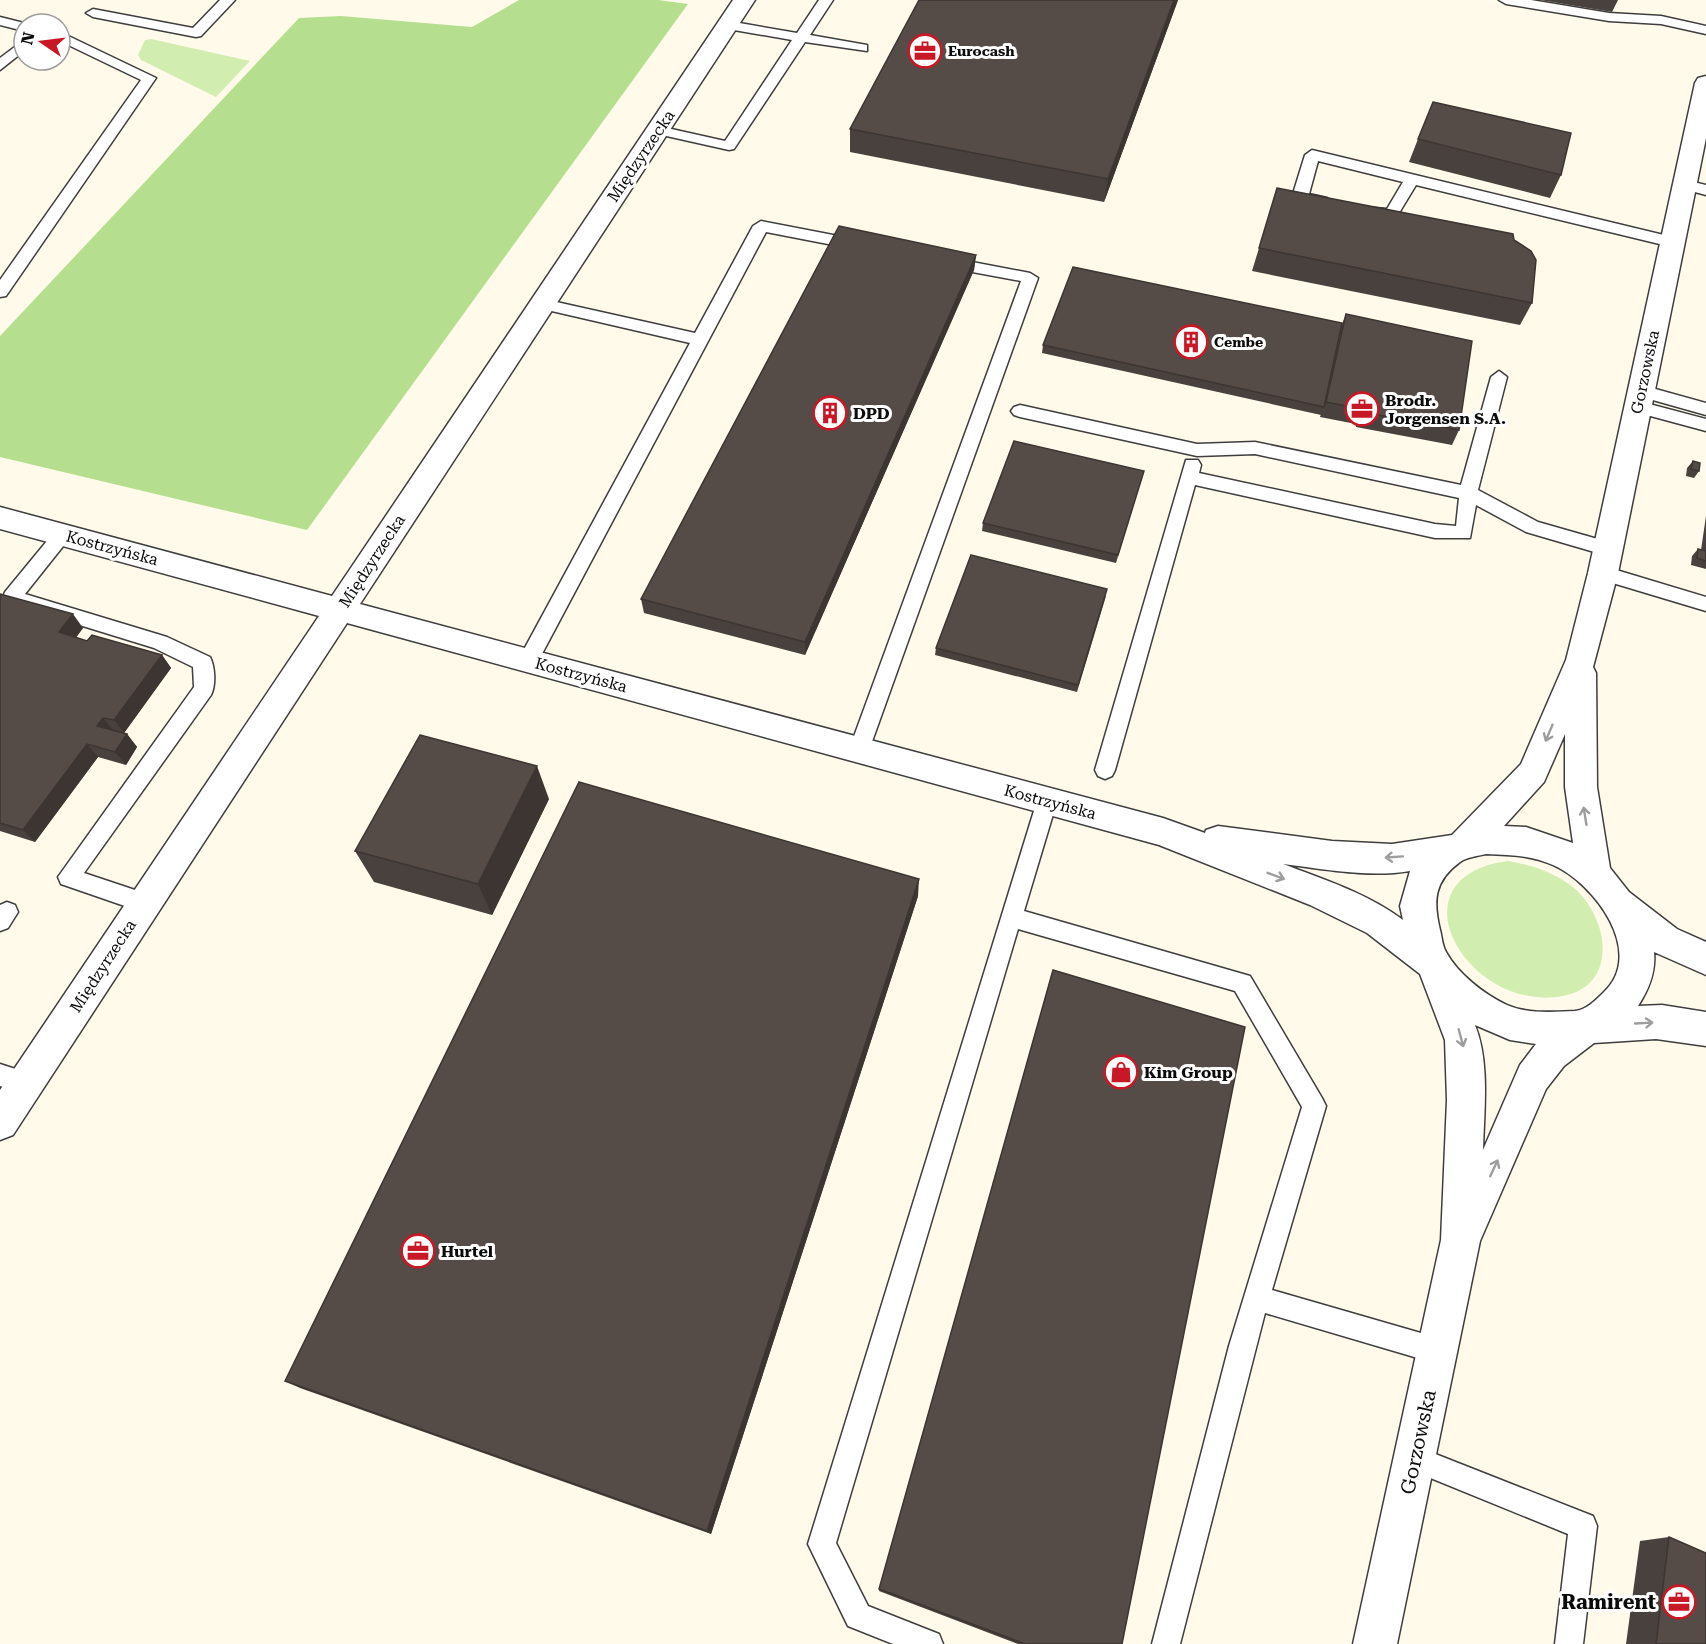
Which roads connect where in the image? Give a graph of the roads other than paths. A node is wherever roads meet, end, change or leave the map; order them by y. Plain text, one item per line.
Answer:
1 (106, 0) edge
2 (228, 0) edge
3 (744, 0) edge
4 (826, 0) edge
5 (1506, 0) edge
6 (1648, 0) edge
7 (1643, 19) junction
8 (728, 25) junction
9 (76, 28) edge
10 (1706, 30) edge
11 (801, 38) junction
12 (862, 48) dead end
13 (12, 55) edge
14 (0, 66) edge
15 (1706, 83) edge
16 (1703, 113) edge
17 (658, 130) junction
18 (1412, 179) junction
19 (1695, 187) edge
20 (1334, 204) edge
21 (1357, 208) edge
22 (1672, 242) junction
23 (878, 249) edge
24 (925, 258) edge
25 (0, 292) edge
26 (543, 304) junction
27 (702, 340) junction
28 (1499, 377) dead end
29 (1640, 399) junction
30 (1706, 409) edge
31 (1020, 411) dead end
32 (1706, 425) edge
33 (1197, 450) junction
34 (1188, 477) junction
35 (1468, 493) junction
36 (0, 518) edge
37 (62, 535) junction
38 (1606, 561) junction
39 (1706, 604) edge
40 (340, 610) junction
41 (1581, 660) junction
42 (528, 661) junction
43 (859, 750) junction
44 (1105, 770) dead end
45 (1047, 801) junction
46 (1163, 832) junction
47 (1460, 845) junction
48 (1594, 873) junction
49 (145, 903) junction
50 (1620, 903) junction
51 (1011, 917) junction
52 (1706, 959) edge
53 (1433, 964) junction
54 (1586, 1026) junction
55 (1706, 1029) edge
56 (13, 1079) edge
57 (0, 1122) edge
58 (1461, 1240) junction
59 (1257, 1298) junction
60 (1438, 1351) junction
61 (1415, 1459) junction
62 (929, 1644) edge
63 (1166, 1644) edge
64 (1375, 1644) edge
65 (1569, 1644) edge

1 - 9 lane
2 - 9 lane
3 - 8 street, Międzyrzecka
4 - 11 lane
5 - 7 lane
6 - 7 lane
7 - 10 lane
8 - 11 lane
8 - 17 street, Międzyrzecka
9 - 25 lane
11 - 12 lane
11 - 17 lane
13 - 14 lane
15 - 16 street, Gorzowska
16 - 19 street, Gorzowska
17 - 26 street, Międzyrzecka
18 - 20 lane
18 - 21 lane
18 - 22 lane
19 - 22 street, Gorzowska
22 - 29 street, Gorzowska
23 - 27 lane
24 - 43 lane
26 - 27 lane
26 - 40 street, Międzyrzecka
27 - 42 lane
28 - 35 lane
29 - 30 lane
29 - 32 lane
29 - 38 street, Gorzowska
31 - 33 lane
33 - 34 lane
33 - 35 lane
34 - 35 lane
34 - 44 lane
35 - 38 lane
36 - 37 street, Kostrzyńska
37 - 40 street, Kostrzyńska
37 - 49 lane
38 - 39 lane
38 - 41 street, Gorzowska
40 - 42 street, Kostrzyńska
40 - 49 street, Międzyrzecka
41 -> 47 street
48 -> 41 street
42 - 43 street, Kostrzyńska
43 - 45 street, Kostrzyńska
45 - 46 street, Kostrzyńska
45 - 51 lane
47 -> 46 street
46 -> 53 street
47 - 48 street
47 - 53 street
48 - 50 street
49 - 56 street, Międzyrzecka
50 - 52 street
50 - 54 street
51 - 59 lane
51 - 62 lane
53 - 54 street
53 -> 58 street
54 -> 55 street
58 -> 54 street
56 - 57 street, Międzyrzecka
58 - 60 street, Gorzowska
59 - 60 lane
59 - 63 lane
60 - 61 street, Gorzowska
61 - 64 street, Gorzowska
61 - 65 lane

